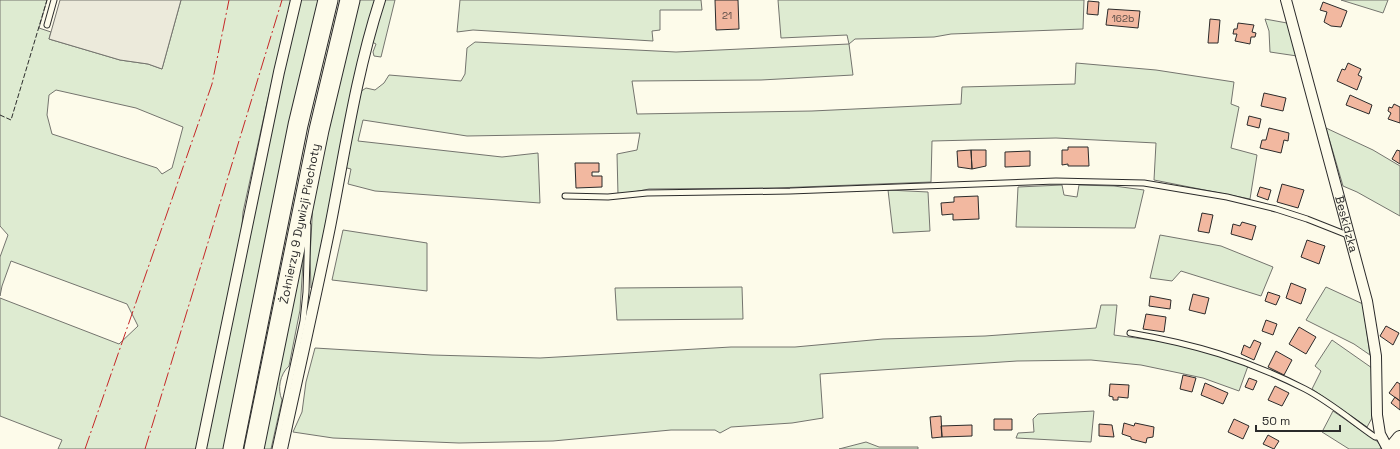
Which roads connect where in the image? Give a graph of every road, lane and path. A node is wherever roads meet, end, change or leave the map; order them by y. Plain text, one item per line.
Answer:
1 (54, 0) edge
2 (296, 0) edge
3 (328, 0) edge
4 (350, 0) edge
5 (380, 0) edge
6 (1286, 0) edge
7 (47, 24) dead end
8 (308, 127) junction
9 (312, 164) junction
10 (565, 196) dead end
11 (309, 212) dead end
12 (308, 218) dead end
13 (1351, 237) junction
14 (1130, 333) dead end
15 (1381, 437) junction
16 (1400, 438) edge
17 (202, 449) edge
18 (233, 449) edge
19 (254, 449) edge
20 (276, 449) edge
21 (282, 449) edge
22 (1388, 449) edge
23 (1391, 449) edge

1 - 7 lane
2 - 17 street
3 - 8 highway, Żołnierzy 9 Dywizji Piechoty
4 - 8 highway, Żołnierzy 9 Dywizji Piechoty
5 - 21 street
6 - 13 street, Beskidzka
8 - 9 highway, Żołnierzy 9 Dywizji Piechoty
8 - 18 highway, Żołnierzy 9 Dywizji Piechoty
9 - 11 lane
9 - 19 highway, Żołnierzy 9 Dywizji Piechoty
10 - 13 lane
12 - 20 lane
13 - 15 street, Beskidzka
14 - 15 lane
15 - 22 street, Beskidzka
16 - 23 street

